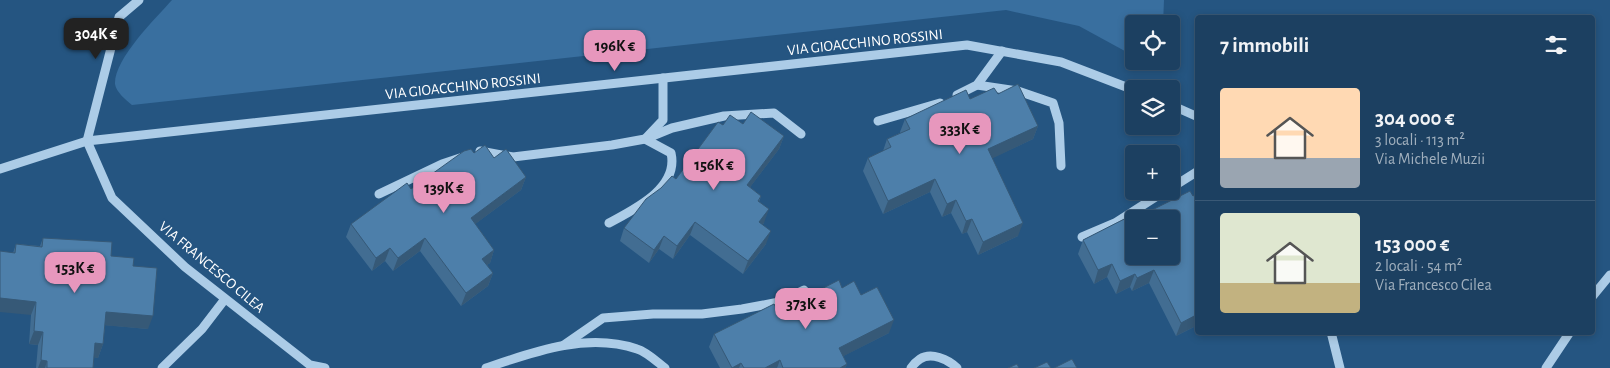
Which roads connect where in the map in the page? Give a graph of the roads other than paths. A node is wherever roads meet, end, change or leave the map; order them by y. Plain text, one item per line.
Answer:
1 (139, 0) edge
2 (1002, 51) junction
3 (663, 78) junction
4 (977, 85) junction
5 (1125, 87) edge
6 (1180, 109) edge
7 (1195, 115) edge
8 (878, 121) dead end
9 (801, 134) dead end
10 (645, 139) junction
11 (87, 141) junction
12 (1061, 166) dead end
13 (0, 169) edge
14 (1195, 173) edge
15 (1180, 182) edge
16 (379, 194) dead end
17 (1151, 200) edge
18 (609, 223) dead end
19 (1082, 237) dead end
20 (1610, 275) edge
21 (804, 290) dead end
22 (1595, 294) edge
23 (225, 299) junction
24 (1332, 335) edge
25 (1568, 335) edge
26 (564, 345) junction
27 (1550, 366) edge
28 (162, 368) edge
29 (325, 368) edge
30 (488, 368) edge
31 (502, 368) edge
32 (665, 368) edge
33 (911, 368) edge
34 (957, 368) edge
35 (1340, 368) edge

1 - 11 street
2 - 3 street, VIA GIOACCHINO ROSSINI
2 - 4 street
2 - 5 street, VIA GIOACCHINO ROSSINI
3 - 10 street
3 - 11 street, VIA GIOACCHINO ROSSINI
4 - 8 street
4 - 12 street
6 - 7 street
9 - 10 street
10 - 16 street
10 - 18 street
11 - 13 street, VIA GIOACCHINO ROSSINI
11 - 23 street, VIA FRANCESCO CILEA
14 - 15 street
17 - 19 street
20 - 22 street
21 - 26 street
23 - 28 street
23 - 29 street, VIA FRANCESCO CILEA
24 - 35 street
25 - 27 street
26 - 30 street
26 - 32 street
30 - 31 street
33 - 34 street

